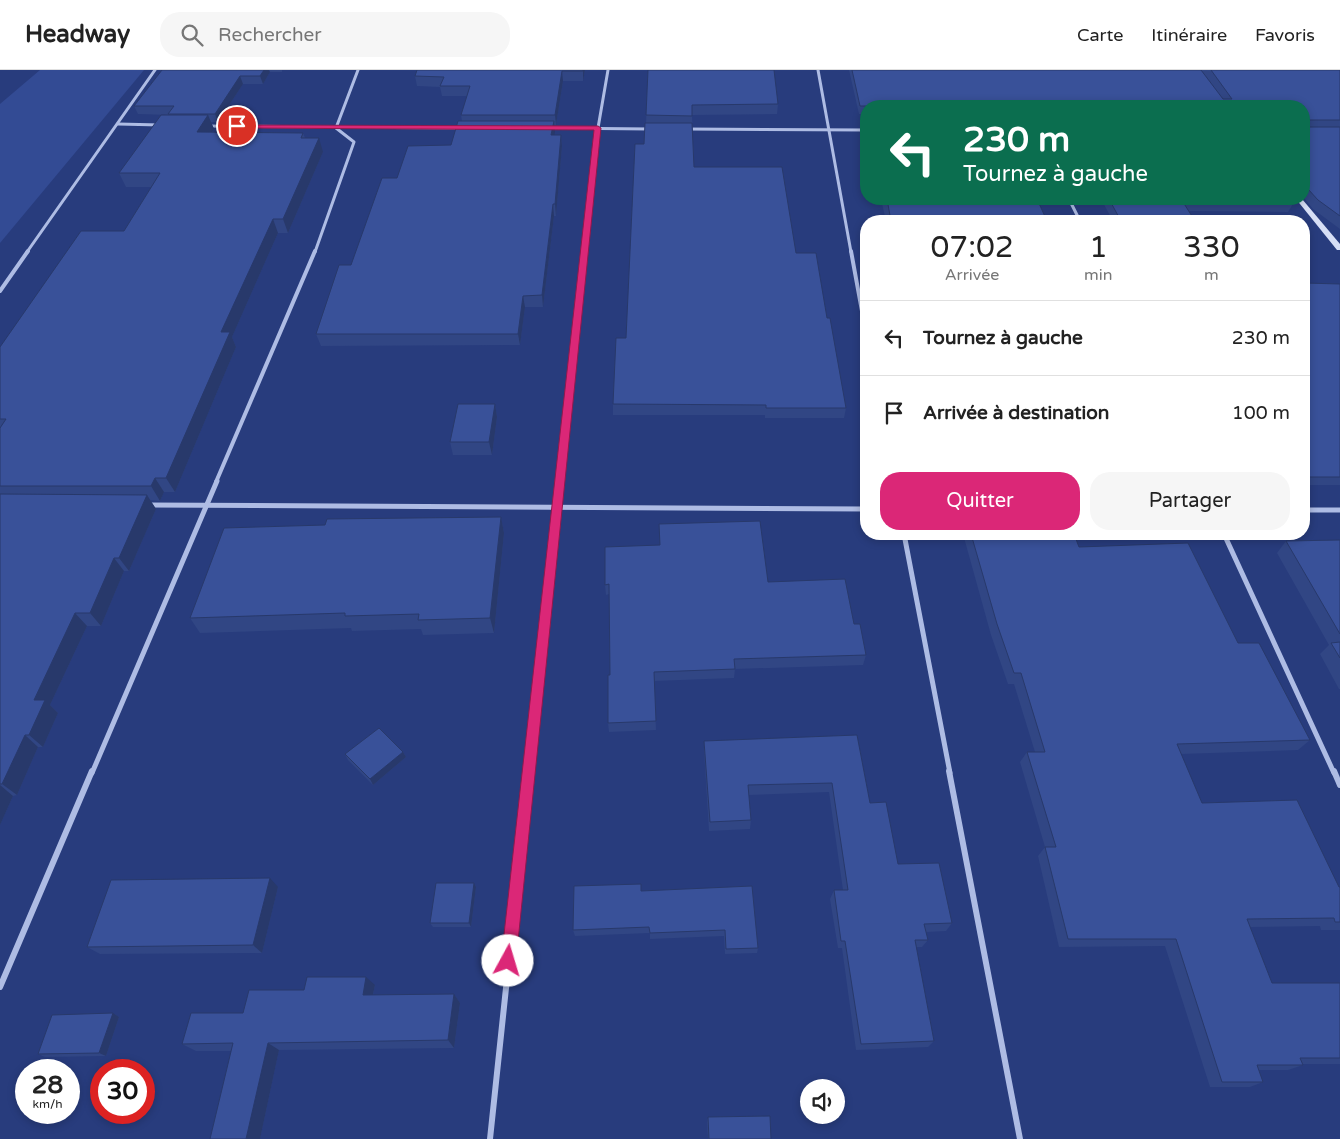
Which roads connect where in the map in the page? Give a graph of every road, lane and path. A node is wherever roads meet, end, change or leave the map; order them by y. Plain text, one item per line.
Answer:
1 (155, 70) edge
2 (358, 70) edge
3 (608, 70) edge
4 (818, 70) edge
5 (118, 124) junction
6 (167, 125) edge
7 (197, 126) edge
8 (336, 128) junction
9 (472, 128) edge
10 (540, 128) edge
11 (598, 128) junction
12 (658, 128) edge
13 (678, 129) edge
14 (828, 130) junction
15 (860, 130) edge
16 (1304, 205) edge
17 (1340, 248) edge
18 (0, 292) edge
19 (860, 301) edge
20 (138, 505) edge
21 (206, 505) junction
22 (556, 508) junction
23 (860, 509) edge
24 (1310, 510) edge
25 (1340, 510) edge
26 (905, 540) edge
27 (1227, 540) edge
28 (1340, 785) edge
29 (0, 987) edge
30 (490, 1139) edge
31 (1020, 1139) edge

1 - 5 street
2 - 8 street
3 - 11 street
4 - 14 street
5 - 6 street
5 - 18 street
7 - 8 street
8 - 9 street
8 - 21 street
10 - 11 street
11 - 12 street
11 - 22 street
13 - 14 street
14 - 15 street
14 - 19 street
16 - 17 street
20 - 21 street
21 - 22 street
21 - 29 street
22 - 23 street
22 - 30 street
24 - 25 street
26 - 31 street
27 - 28 street

